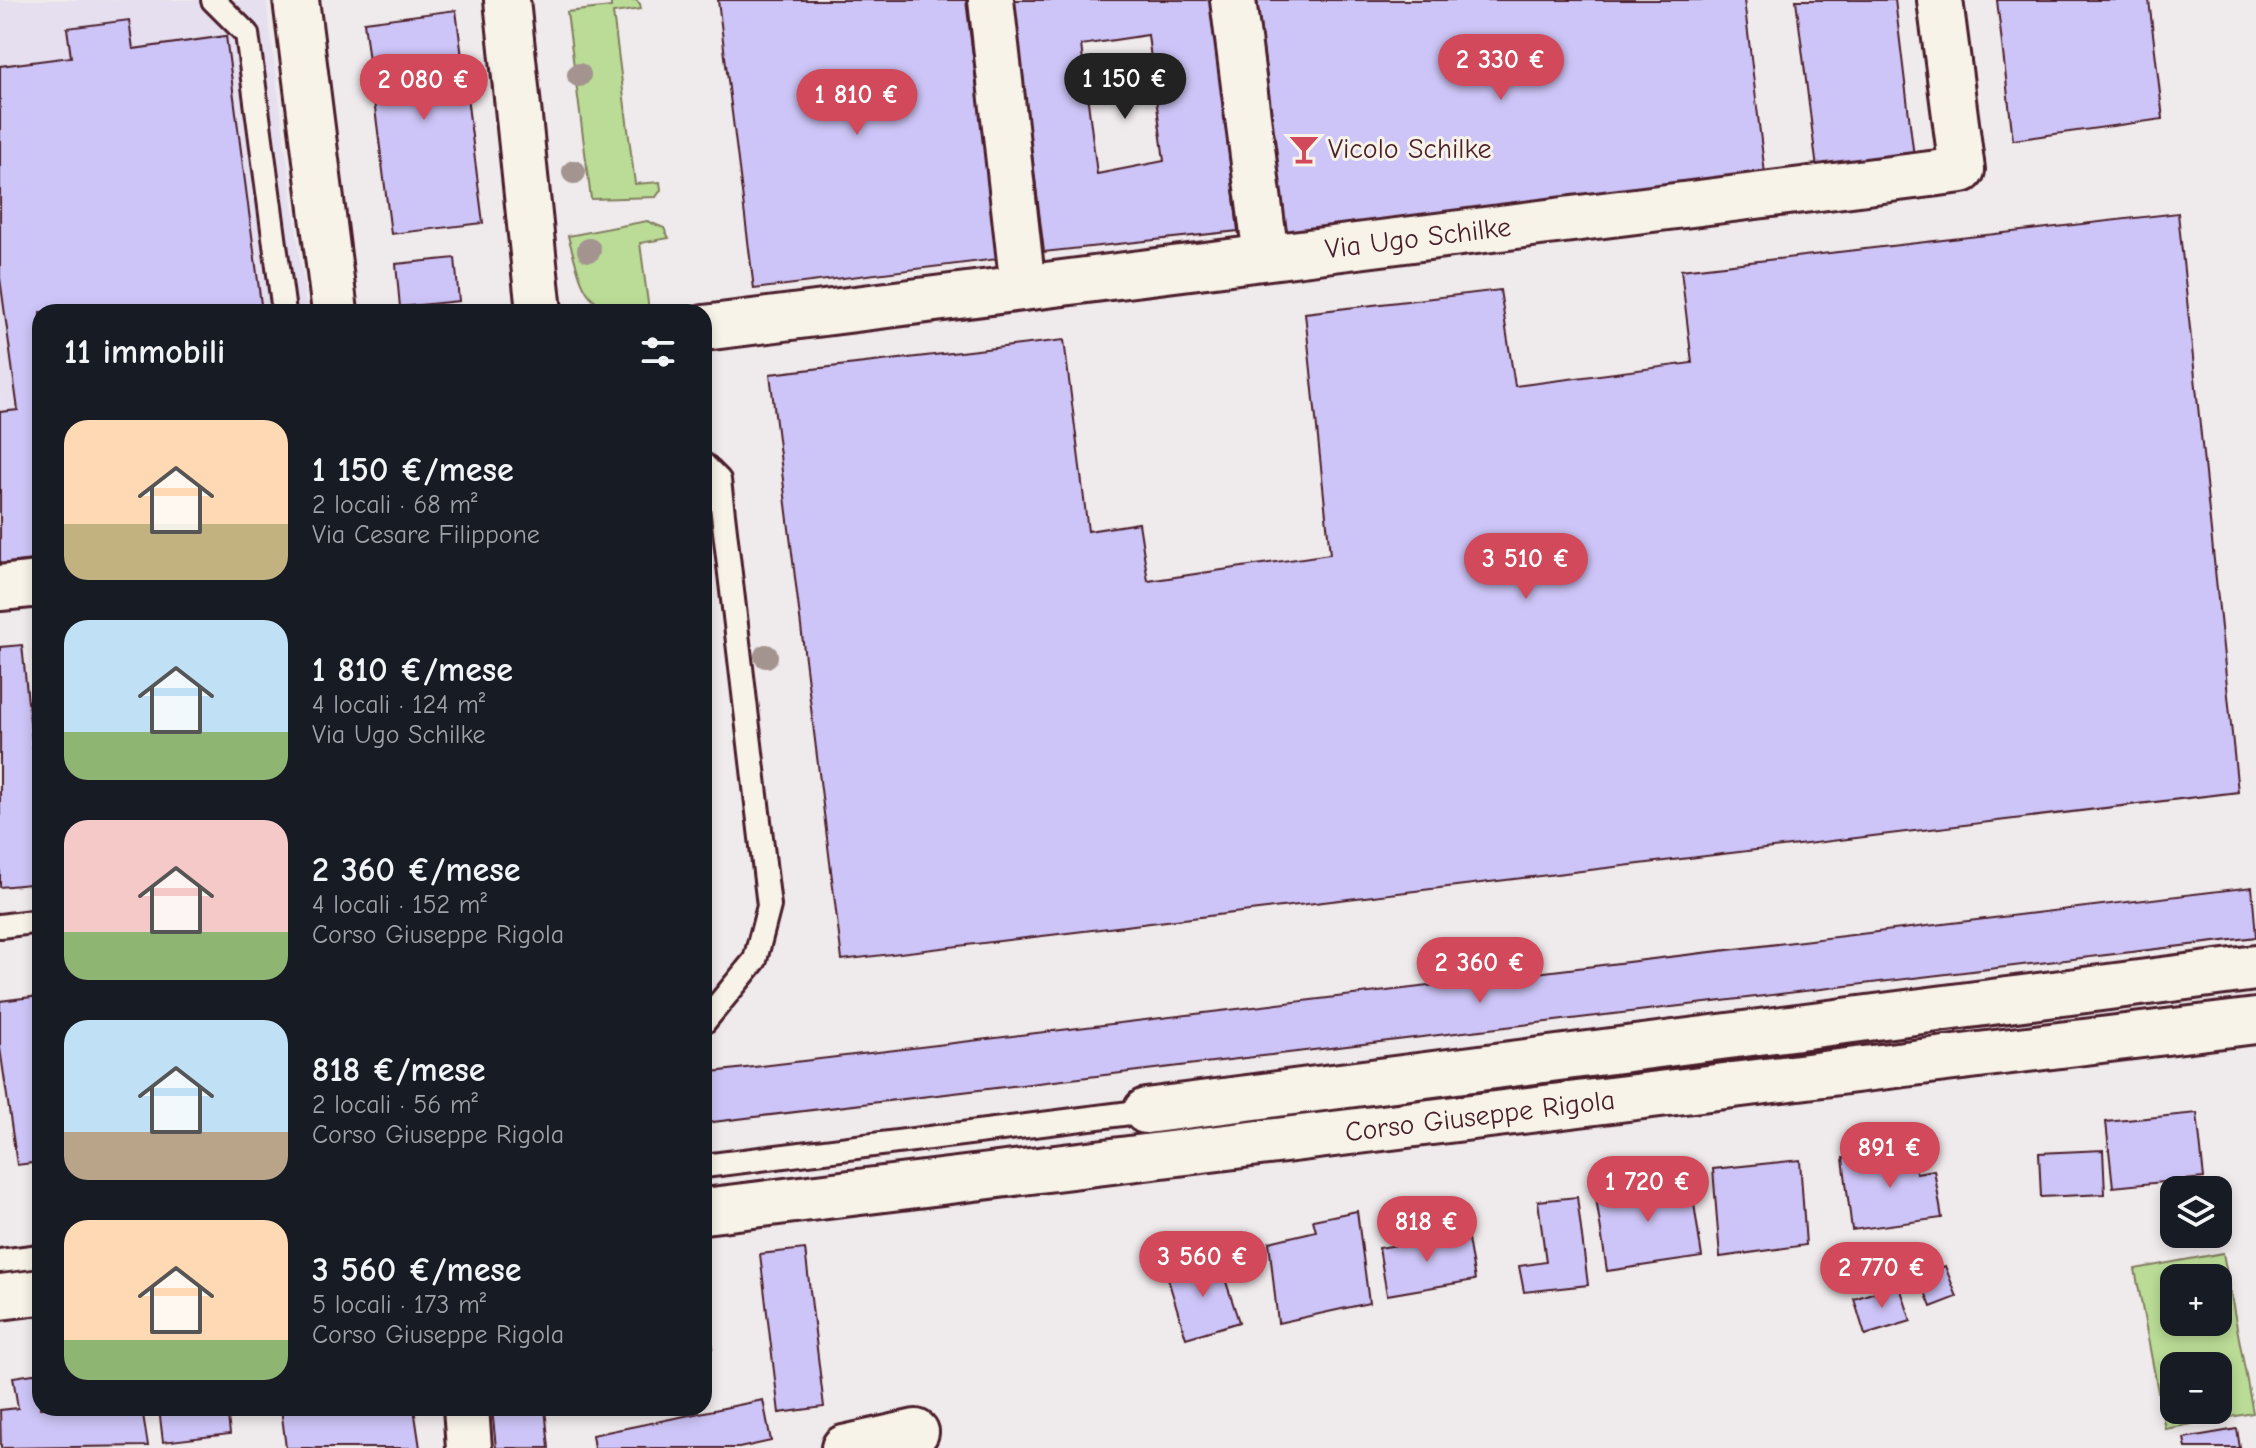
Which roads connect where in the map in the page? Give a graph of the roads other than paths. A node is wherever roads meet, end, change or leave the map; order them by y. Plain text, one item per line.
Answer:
1 (213, 0) edge
2 (296, 0) edge
3 (507, 0) edge
4 (991, 0) edge
5 (1233, 0) edge
6 (1940, 0) edge
7 (1266, 257) junction
8 (1023, 288) junction
9 (283, 304) edge
10 (334, 304) edge
11 (538, 304) edge
12 (712, 327) edge
13 (712, 473) edge
14 (32, 585) edge
15 (0, 588) edge
16 (32, 922) edge
17 (0, 926) edge
18 (2256, 968) edge
19 (712, 1012) edge
20 (2256, 1021) edge
21 (1146, 1111) joint
22 (1106, 1139) junction
23 (712, 1165) edge
24 (712, 1210) edge
25 (32, 1257) edge
26 (0, 1261) edge
27 (32, 1293) edge
28 (0, 1297) edge
29 (467, 1416) edge
30 (916, 1432) dead end
31 (469, 1448) edge
32 (844, 1448) edge

1 - 9 lane
2 - 10 street
3 - 11 street
4 - 8 street
5 - 7 street
6 - 7 street, Via Ugo Schilke
7 - 8 street, Via Ugo Schilke
8 - 12 street, Via Ugo Schilke
13 - 19 lane
14 - 15 street
16 - 17 lane
18 - 21 street
20 - 22 street, Corso Giuseppe Rigola
21 - 22 lane
22 - 23 lane
22 - 24 street, Corso Giuseppe Rigola
25 - 26 lane
27 - 28 street
29 - 31 street
30 - 32 street

